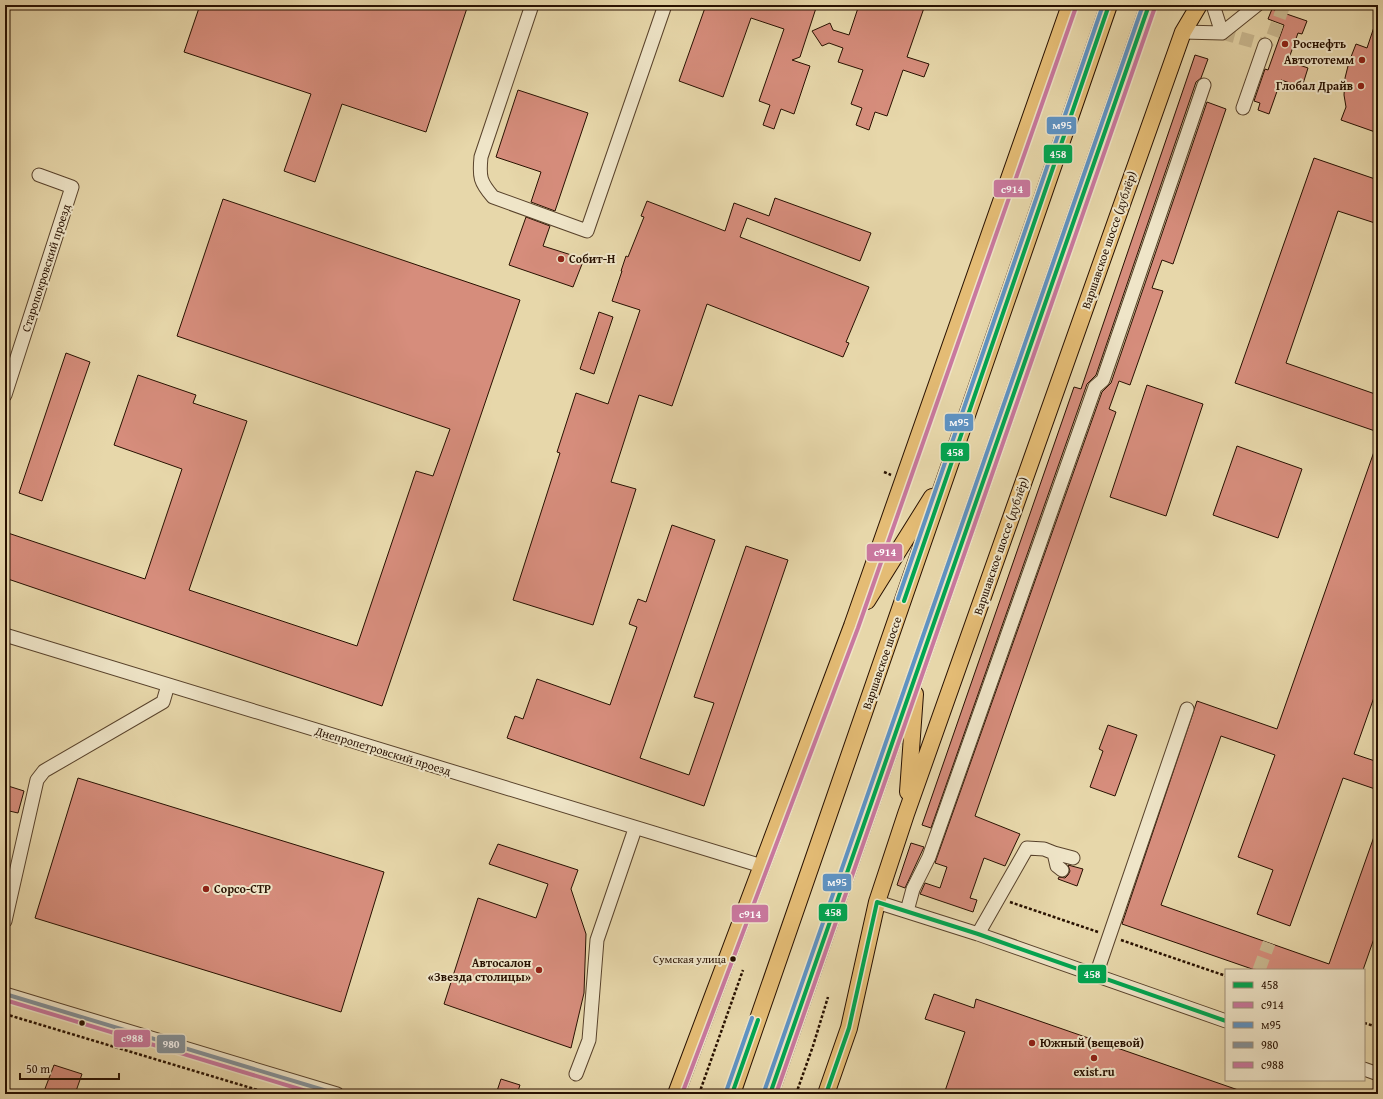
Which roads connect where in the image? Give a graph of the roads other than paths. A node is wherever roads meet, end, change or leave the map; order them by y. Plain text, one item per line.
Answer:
1 (532, 5) edge
2 (665, 5) edge
3 (1070, 5) edge
4 (1109, 5) edge
5 (1150, 5) edge
6 (1199, 5) edge
7 (1213, 5) edge
8 (1257, 5) edge
9 (1183, 32) junction
10 (1222, 33) junction
11 (1265, 46) dead end
12 (1204, 85) dead end
13 (1243, 108) dead end
14 (40, 175) dead end
15 (5, 395) edge
16 (948, 472) junction
17 (852, 626) junction
18 (5, 635) edge
19 (917, 672) junction
20 (168, 685) junction
21 (1187, 709) dead end
22 (906, 814) junction
23 (636, 828) junction
24 (1054, 853) junction
25 (1073, 858) dead end
26 (762, 866) junction
27 (1062, 870) dead end
28 (877, 902) junction
29 (907, 911) junction
30 (5, 921) edge
31 (978, 934) junction
32 (1096, 975) junction
33 (5, 994) edge
34 (1225, 1021) edge
35 (1365, 1069) edge
36 (576, 1074) dead end
37 (1378, 1074) edge
38 (337, 1094) edge
39 (676, 1094) edge
40 (732, 1094) edge
41 (770, 1094) edge
42 (826, 1094) edge

1 - 2 street
3 - 17 main road
4 - 16 main road, Варшавское шоссе
5 - 19 main road
6 - 9 main road, Варшавское шоссе (дублёр)
7 - 10 street
8 - 10 street
9 - 10 street
9 - 22 main road, Варшавское шоссе (дублёр)
11 - 13 street
12 - 29 street
14 - 15 street, Старопокровский проезд
16 - 17 main road
16 - 40 main road, Варшавское шоссе
17 - 26 main road
18 - 20 street, Днепропетровский проезд
19 - 22 main road
19 - 41 main road
20 - 23 street, Днепропетровский проезд
20 - 30 street
21 - 32 street
22 - 28 main road, Варшавское шоссе (дублёр)
23 - 26 street, Днепропетровский проезд
23 - 36 street
24 - 25 street
24 - 27 street
24 - 31 street
26 - 39 main road
28 - 29 street
28 - 42 main road, Варшавское шоссе (дублёр)
29 - 31 street
31 - 32 street
32 - 34 street
33 - 38 street
35 - 37 street

